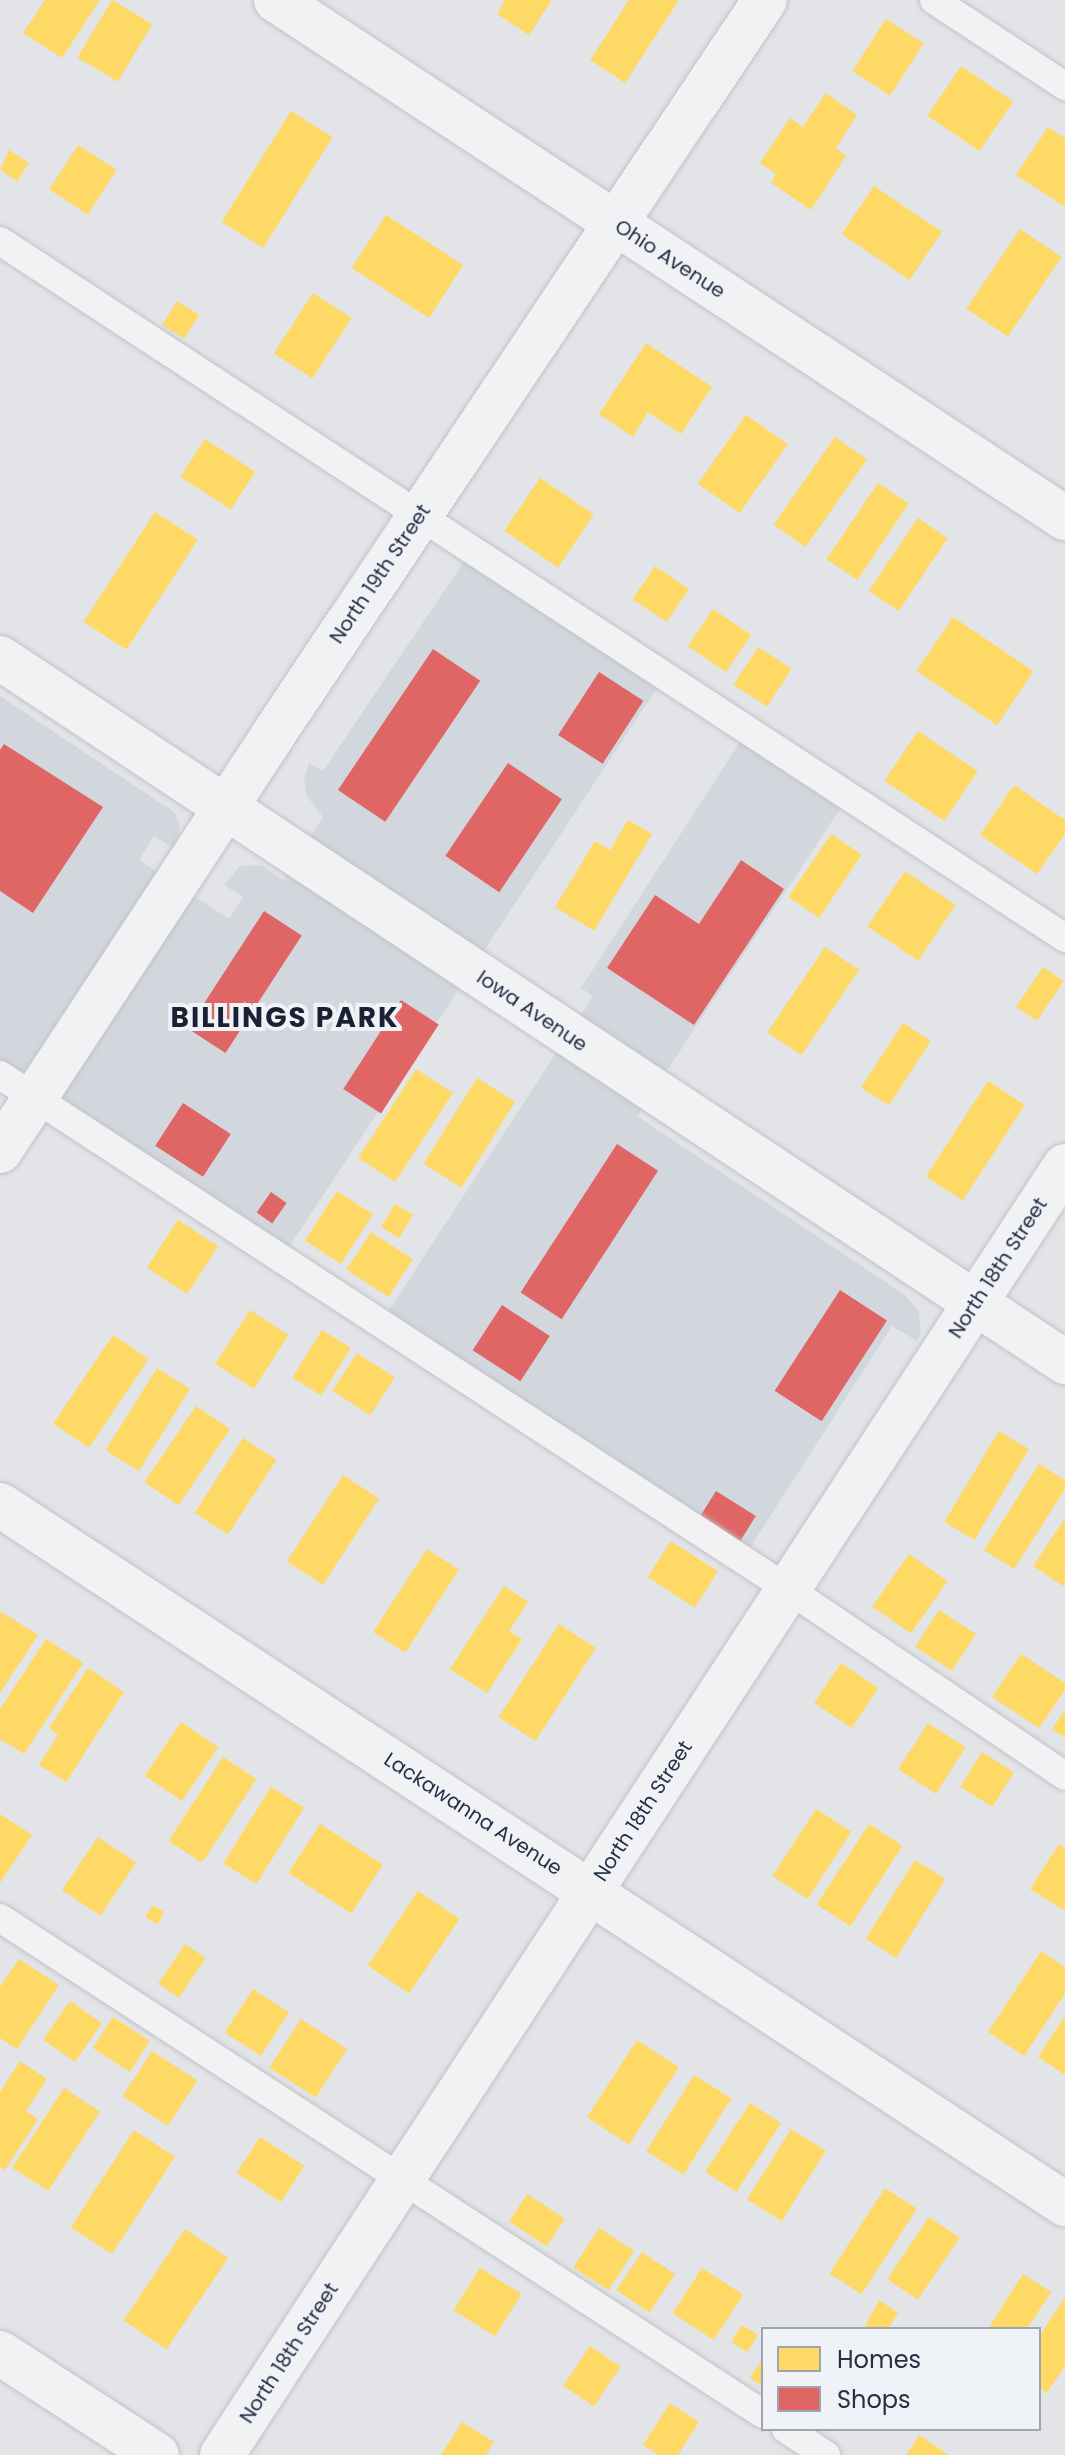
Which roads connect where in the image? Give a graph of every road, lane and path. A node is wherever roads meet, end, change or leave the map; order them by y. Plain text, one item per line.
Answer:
1 (276, 0) edge
2 (765, 0) edge
3 (934, 0) edge
4 (1065, 86) edge
5 (617, 225) junction
6 (0, 241) edge
7 (419, 516) junction
8 (1065, 518) edge
9 (0, 658) edge
10 (225, 807) junction
11 (1065, 938) edge
12 (17, 1086) edge
13 (0, 1151) edge
14 (1065, 1166) edge
15 (975, 1304) junction
16 (1065, 1362) edge
17 (0, 1505) edge
18 (788, 1589) junction
19 (1065, 1776) edge
20 (591, 1891) junction
21 (0, 1918) edge
22 (402, 2179) junction
23 (1065, 2204) edge
24 (0, 2353) edge
25 (761, 2413) edge
26 (789, 2431) edge
27 (157, 2455) edge
28 (222, 2455) edge
29 (826, 2455) edge

1 - 5 street, Ohio Avenue
2 - 5 street, North 19th Street
3 - 4 lane
5 - 7 street, North 19th Street
5 - 8 street, Ohio Avenue
6 - 7 lane
7 - 10 street, North 19th Street
7 - 11 lane
9 - 10 street, Iowa Avenue
10 - 12 street, North 19th Street
10 - 15 street, Iowa Avenue
12 - 13 street, North 19th Street
12 - 18 lane
14 - 15 street, North 18th Street
15 - 16 street, Iowa Avenue
15 - 18 street, North 18th Street
17 - 20 street, Lackawanna Avenue
18 - 19 lane
18 - 20 street, North 18th Street
20 - 22 street, North 18th Street
20 - 23 street, Lackawanna Avenue
21 - 22 lane
22 - 25 lane
22 - 28 street, North 18th Street
24 - 27 street
26 - 29 lane

